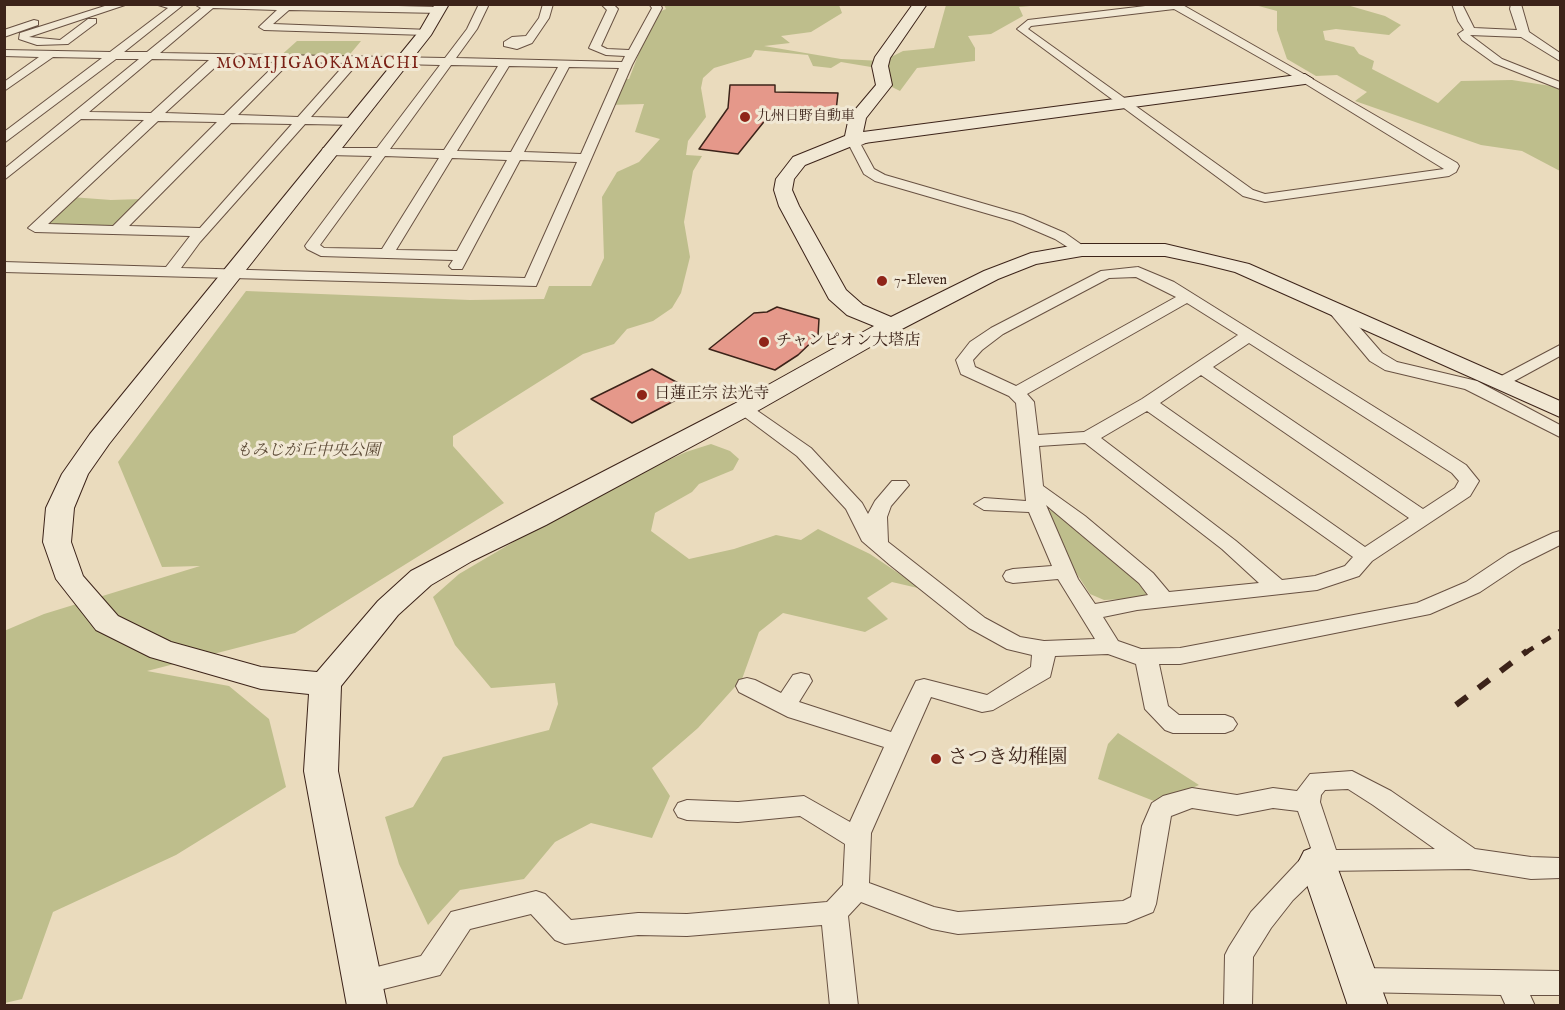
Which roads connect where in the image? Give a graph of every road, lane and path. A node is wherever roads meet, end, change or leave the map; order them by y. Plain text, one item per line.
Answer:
1 (123, 4) edge
2 (160, 4) edge
3 (484, 4) edge
4 (548, 4) edge
5 (606, 4) edge
6 (654, 4) edge
7 (920, 4) edge
8 (1457, 4) edge
9 (1516, 4) edge
10 (178, 5) edge
11 (212, 5) edge
12 (286, 7) junction
13 (441, 7) edge
14 (101, 8) edge
15 (92, 21) dead end
16 (1471, 31) junction
17 (426, 32) junction
18 (6, 34) edge
19 (1524, 34) junction
20 (24, 35) junction
21 (528, 41) dead end
22 (64, 42) junction
23 (85, 42) dead end
24 (106, 42) dead end
25 (128, 43) junction
26 (4, 53) edge
27 (632, 53) junction
28 (50, 54) junction
29 (112, 55) junction
30 (152, 56) junction
31 (219, 57) junction
32 (288, 58) junction
33 (1560, 58) edge
34 (355, 60) junction
35 (403, 61) junction
36 (446, 62) junction
37 (505, 63) junction
38 (564, 64) junction
39 (626, 65) junction
40 (1305, 79) junction
41 (1560, 86) edge
42 (4, 88) edge
43 (1125, 103) junction
44 (81, 115) junction
45 (156, 116) junction
46 (227, 118) junction
47 (302, 120) junction
48 (353, 122) junction
49 (4, 123) edge
50 (23, 124) junction
51 (68, 125) junction
52 (862, 137) junction
53 (4, 139) edge
54 (328, 151) junction
55 (380, 153) junction
56 (448, 154) junction
57 (518, 156) junction
58 (587, 158) junction
59 (4, 176) edge
60 (117, 230) junction
61 (204, 231) junction
62 (1082, 250) junction
63 (386, 254) junction
64 (462, 256) junction
65 (4, 267) edge
66 (170, 272) junction
67 (230, 274) junction
68 (449, 282) junction
69 (1187, 297) junction
70 (1335, 309) junction
71 (892, 325) junction
72 (1248, 336) junction
73 (1560, 350) edge
74 (1201, 367) junction
75 (1500, 382) junction
76 (1015, 392) junction
77 (1148, 403) junction
78 (743, 409) junction
79 (1560, 410) edge
80 (1560, 432) edge
81 (1089, 437) junction
82 (1030, 440) junction
83 (898, 485) dead end
84 (1034, 497) junction
85 (984, 504) dead end
86 (1424, 519) junction
87 (1560, 537) edge
88 (878, 544) junction
89 (1365, 556) junction
90 (1064, 572) junction
91 (1013, 576) dead end
92 (1278, 588) junction
93 (1164, 600) junction
94 (1091, 612) junction
95 (1110, 646) junction
96 (1044, 649) junction
97 (1146, 657) junction
98 (801, 681) dead end
99 (325, 684) junction
100 (747, 686) dead end
101 (785, 705) junction
102 (1225, 724) dead end
103 (898, 743) junction
104 (1307, 802) junction
105 (687, 810) dead end
106 (858, 839) junction
107 (1469, 859) junction
108 (1317, 861) junction
109 (1560, 868) edge
110 (856, 890) junction
111 (834, 913) junction
112 (1560, 983) edge
113 (1363, 993) edge
114 (365, 994) edge
115 (1516, 994) edge
116 (844, 1005) edge
117 (1238, 1005) edge

1 - 14 street
2 - 10 street
3 - 36 street
4 - 21 street
5 - 27 street
6 - 27 street
7 - 52 street
8 - 16 street
9 - 19 street
10 - 11 street
10 - 25 street
11 - 12 street
11 - 30 street
12 - 13 street
12 - 17 street
13 - 17 street
14 - 18 street
14 - 20 street
15 - 22 street
16 - 19 street
16 - 41 street
17 - 35 street
18 - 20 street
19 - 33 street
20 - 22 street
22 - 23 street
24 - 25 street
25 - 29 street
26 - 28 street
27 - 39 street
28 - 29 street
28 - 42 street
29 - 30 street
29 - 50 street
30 - 31 street
30 - 44 street
31 - 32 street
31 - 45 street
32 - 34 street
32 - 46 street
34 - 35 street
34 - 47 street
35 - 36 street
35 - 48 street
36 - 37 street
36 - 55 street
37 - 38 street
37 - 56 street
38 - 39 street
38 - 57 street
39 - 58 street
40 - 43 street
40 - 43 street
40 - 43 street
43 - 52 street
44 - 45 street
44 - 51 street
45 - 46 street
45 - 60 street
46 - 47 street
46 - 60 street
47 - 48 street
47 - 61 street
48 - 54 street
49 - 50 street
50 - 51 street
50 - 53 street
51 - 59 street
52 - 62 street
52 - 71 street
54 - 55 street
54 - 67 street
55 - 56 street
55 - 63 street
56 - 57 street
56 - 63 street
57 - 58 street
57 - 64 street
58 - 68 street
60 - 61 street
61 - 66 street
62 - 70 street
62 - 71 street
63 - 64 street
64 - 68 street
65 - 66 street
66 - 67 street
67 - 68 street
67 - 99 street
69 - 72 street
69 - 76 street
69 - 76 street
70 - 75 street
70 - 80 street
71 - 78 street
72 - 74 street
72 - 86 street
73 - 75 street
74 - 77 street
74 - 86 street
75 - 79 street
76 - 82 street
77 - 81 street
77 - 89 street
78 - 88 street
78 - 99 street
81 - 82 street
81 - 92 street
82 - 84 street
83 - 88 street
84 - 85 street
84 - 90 street
84 - 93 street
86 - 89 street
87 - 97 street
88 - 96 street
89 - 92 street
90 - 91 street
90 - 94 street
92 - 93 street
93 - 94 street
94 - 95 street
95 - 96 street
95 - 97 street
96 - 103 street
97 - 102 street
98 - 101 street
99 - 114 street
100 - 101 street
101 - 103 street
103 - 106 street
104 - 107 street
104 - 108 street
104 - 110 street
105 - 106 street
106 - 110 street
107 - 108 street
107 - 109 street
108 - 113 street
108 - 117 street
110 - 111 street
111 - 114 street
111 - 116 street
112 - 115 street
113 - 115 street

